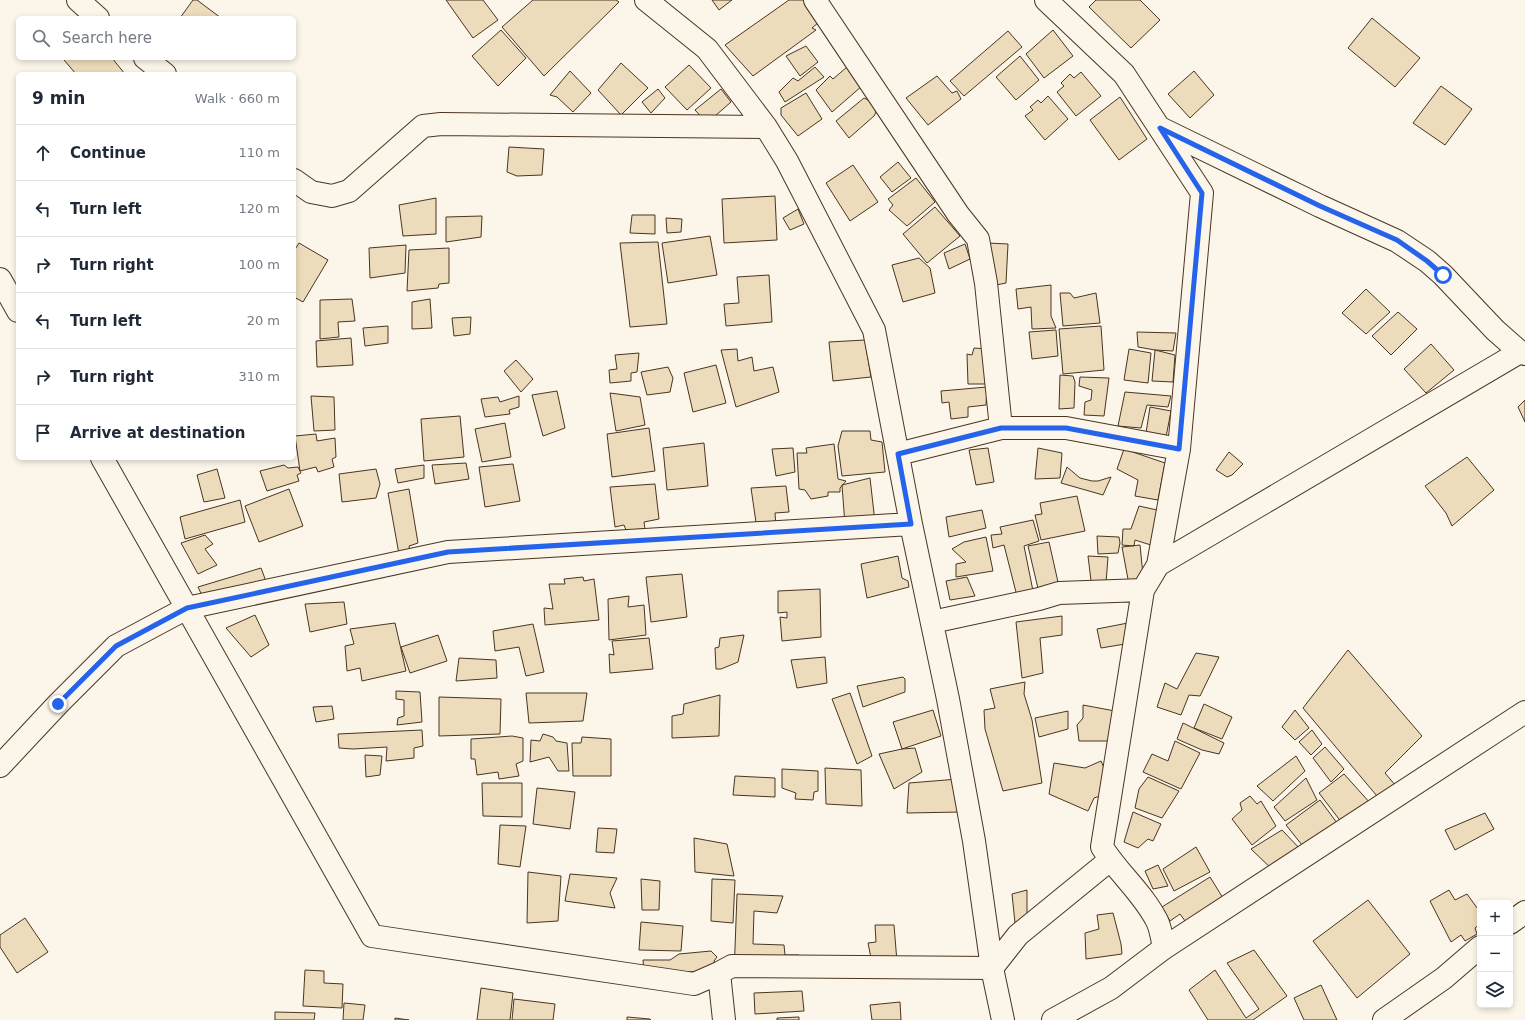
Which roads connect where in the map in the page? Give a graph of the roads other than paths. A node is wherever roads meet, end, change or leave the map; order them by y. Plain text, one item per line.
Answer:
1 (78, 0) edge
2 (646, 0) edge
3 (815, 0) edge
4 (1046, 0) edge
5 (96, 16) edge
6 (148, 60) edge
7 (162, 72) edge
8 (766, 127) junction
9 (1160, 128) junction
10 (296, 181) edge
11 (2, 287) edge
12 (16, 308) edge
13 (1523, 353) edge
14 (1001, 428) junction
15 (1179, 449) junction
16 (898, 454) junction
17 (103, 460) edge
18 (911, 524) junction
19 (1158, 565) junction
20 (1143, 590) junction
21 (187, 608) junction
22 (932, 622) junction
23 (1525, 712) edge
24 (0, 766) edge
25 (1110, 860) junction
26 (1525, 912) edge
27 (1513, 921) edge
28 (1164, 948) junction
29 (1477, 950) edge
30 (992, 968) junction
31 (720, 973) junction
32 (724, 1020) edge
33 (1003, 1020) edge
34 (1053, 1020) edge
35 (1384, 1020) edge

1 - 5 street
2 - 8 street
3 - 14 street
4 - 9 street
6 - 7 street
8 - 10 street
8 - 16 street
9 - 13 street
9 - 15 street
11 - 12 street
13 - 19 street
14 - 15 street
14 - 16 street
15 - 19 street
16 - 18 street
17 - 21 street
18 - 21 street
18 - 22 street
19 - 20 street
20 - 22 street
20 - 25 street
21 - 24 street
21 - 31 street
22 - 30 street
23 - 28 street
25 - 28 street
25 - 30 street
26 - 27 street
28 - 34 street
29 - 35 street
30 - 31 street
30 - 33 street
31 - 32 street

